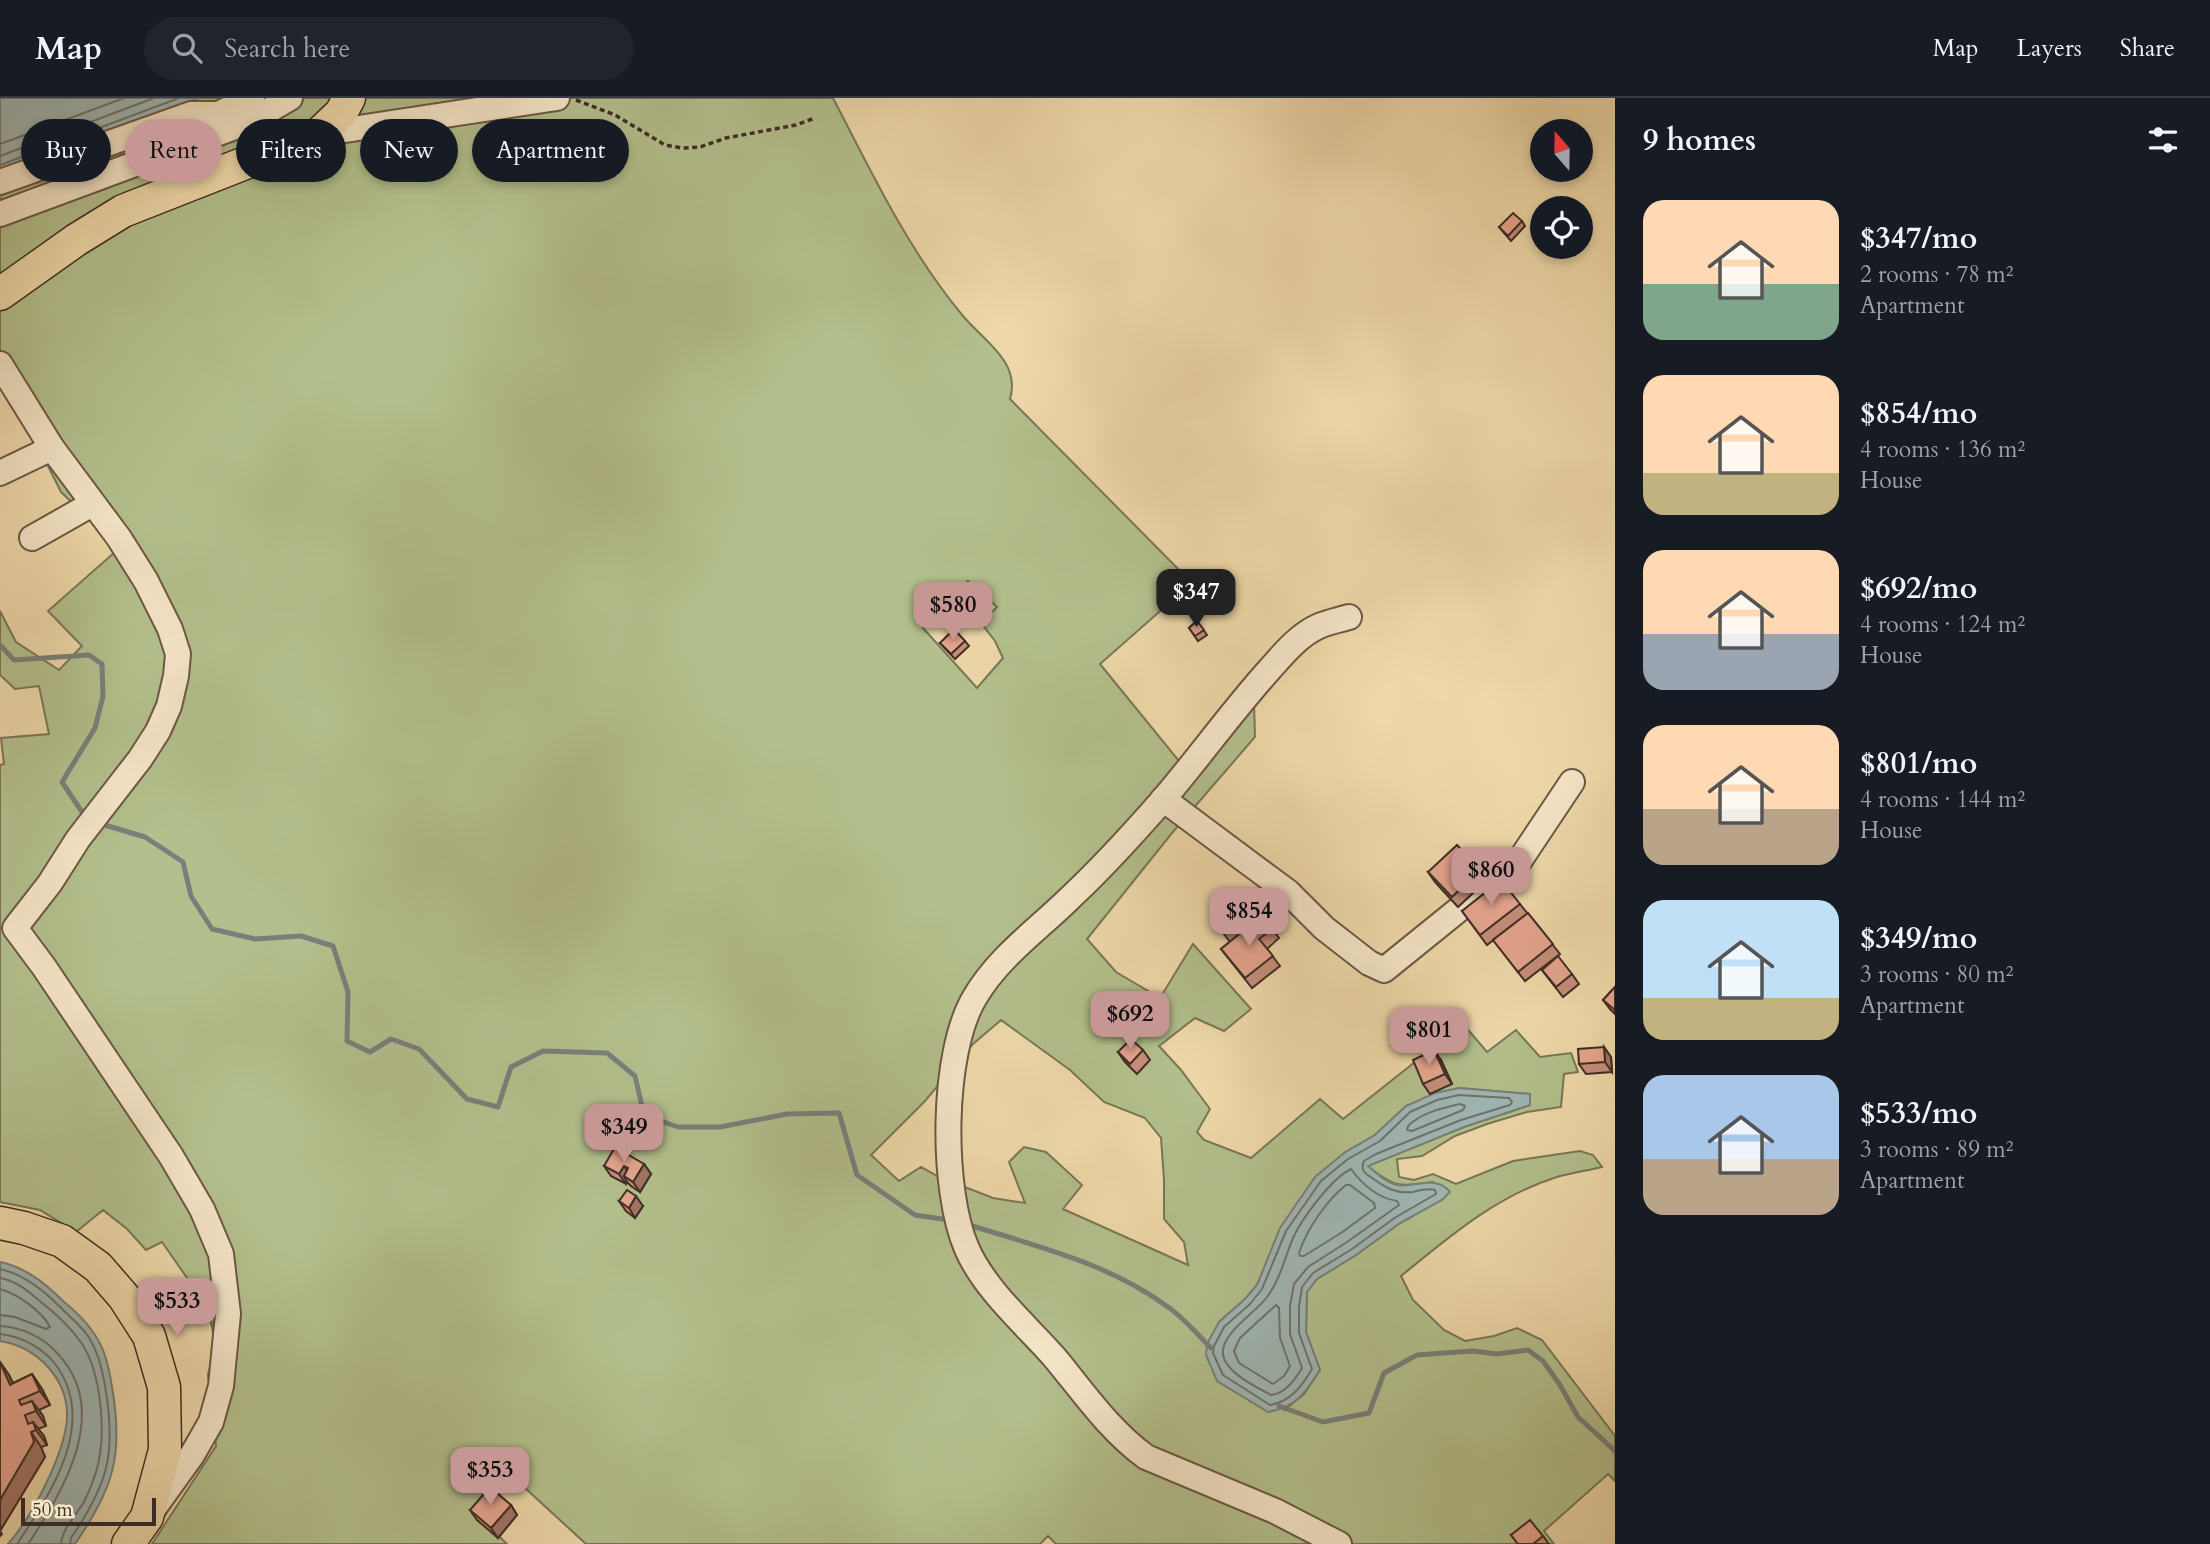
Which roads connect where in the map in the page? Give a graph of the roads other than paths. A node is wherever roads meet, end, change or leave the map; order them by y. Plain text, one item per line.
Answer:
1 (226, 98) edge
2 (252, 98) edge
3 (290, 98) edge
4 (349, 98) edge
5 (557, 98) edge
6 (191, 114) junction
7 (335, 119) edge
8 (346, 130) edge
9 (236, 167) edge
10 (0, 182) edge
11 (0, 214) edge
12 (0, 294) edge
13 (0, 364) edge
14 (52, 448) junction
15 (0, 473) edge
16 (92, 504) junction
17 (32, 538) dead end
18 (1349, 617) dead end
19 (1572, 782) dead end
20 (1163, 799) junction
21 (0, 1223) edge
22 (147, 1517) junction
23 (128, 1544) edge
24 (1339, 1544) edge

1 - 6 street
2 - 6 street
3 - 11 street
4 - 7 main road
5 - 8 street
6 - 10 street
9 - 12 main road
13 - 14 street
14 - 15 street
14 - 16 street
16 - 17 street
16 - 22 street
18 - 20 street
19 - 20 street
20 - 24 street
21 - 22 main road
22 - 23 main road

